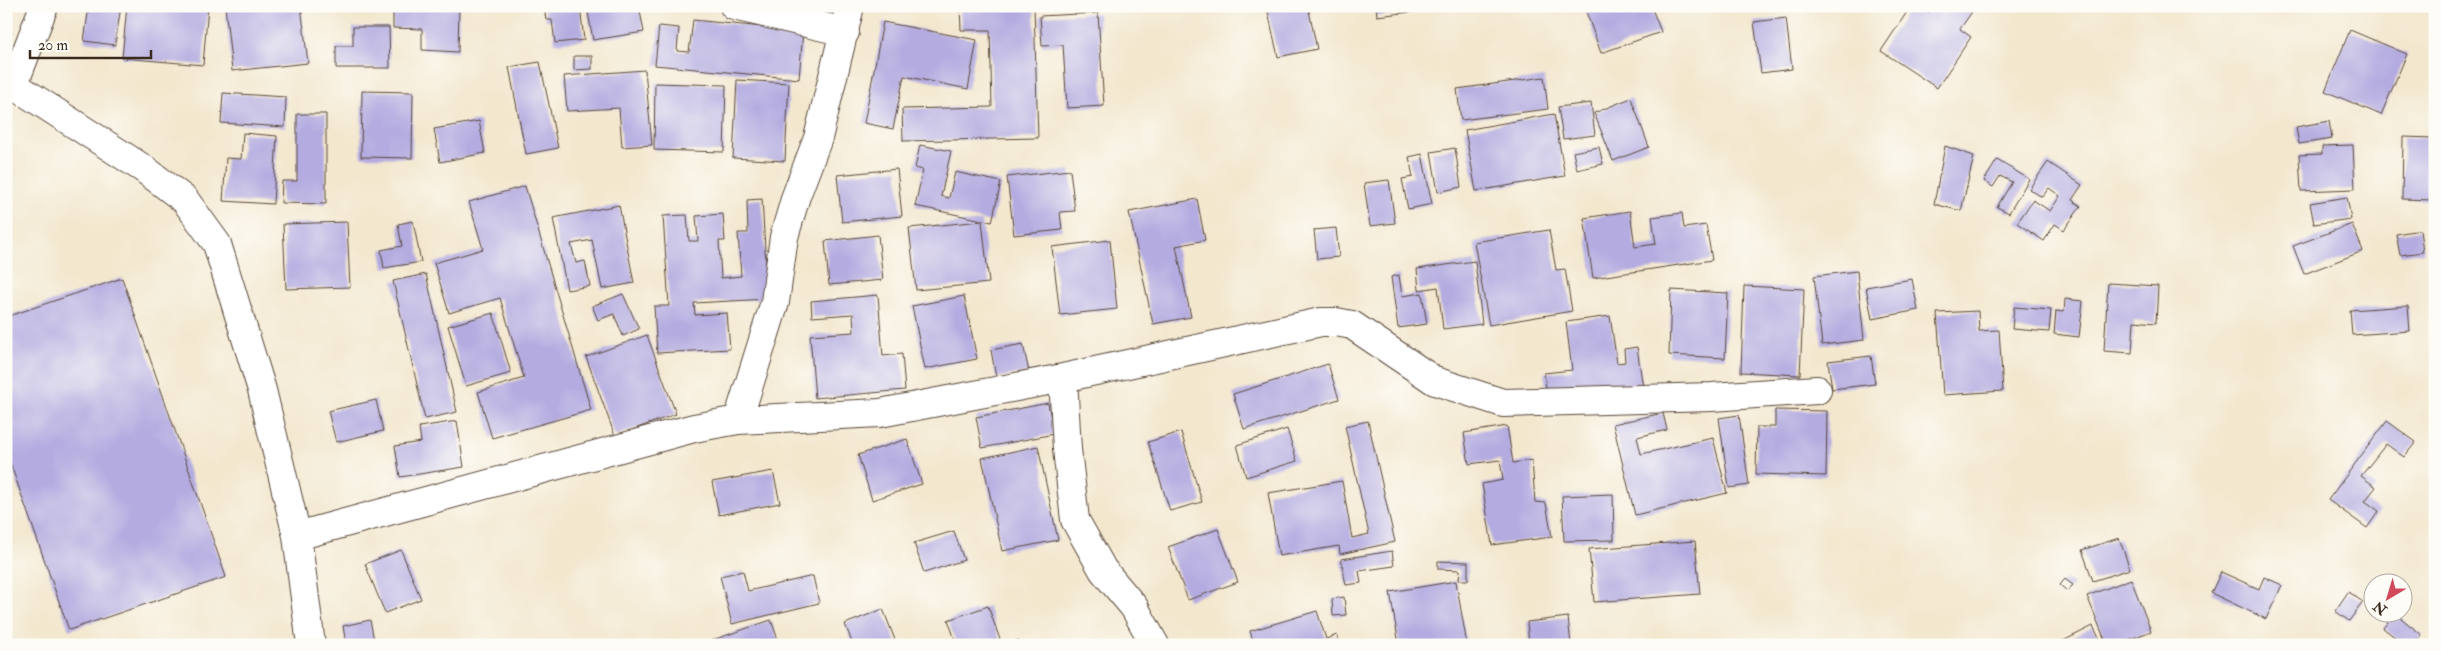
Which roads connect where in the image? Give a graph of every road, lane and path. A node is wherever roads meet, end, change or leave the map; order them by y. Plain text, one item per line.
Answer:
1 (44, 6) edge
2 (734, 6) edge
3 (848, 19) edge
4 (10, 82) edge
5 (1063, 378) junction
6 (1817, 390) dead end
7 (738, 420) junction
8 (297, 536) junction
9 (311, 645) edge
10 (1155, 645) edge

1 - 4 street
2 - 3 street
3 - 7 street
4 - 8 street
5 - 6 street
5 - 7 street
5 - 10 street
7 - 8 street
8 - 9 street

